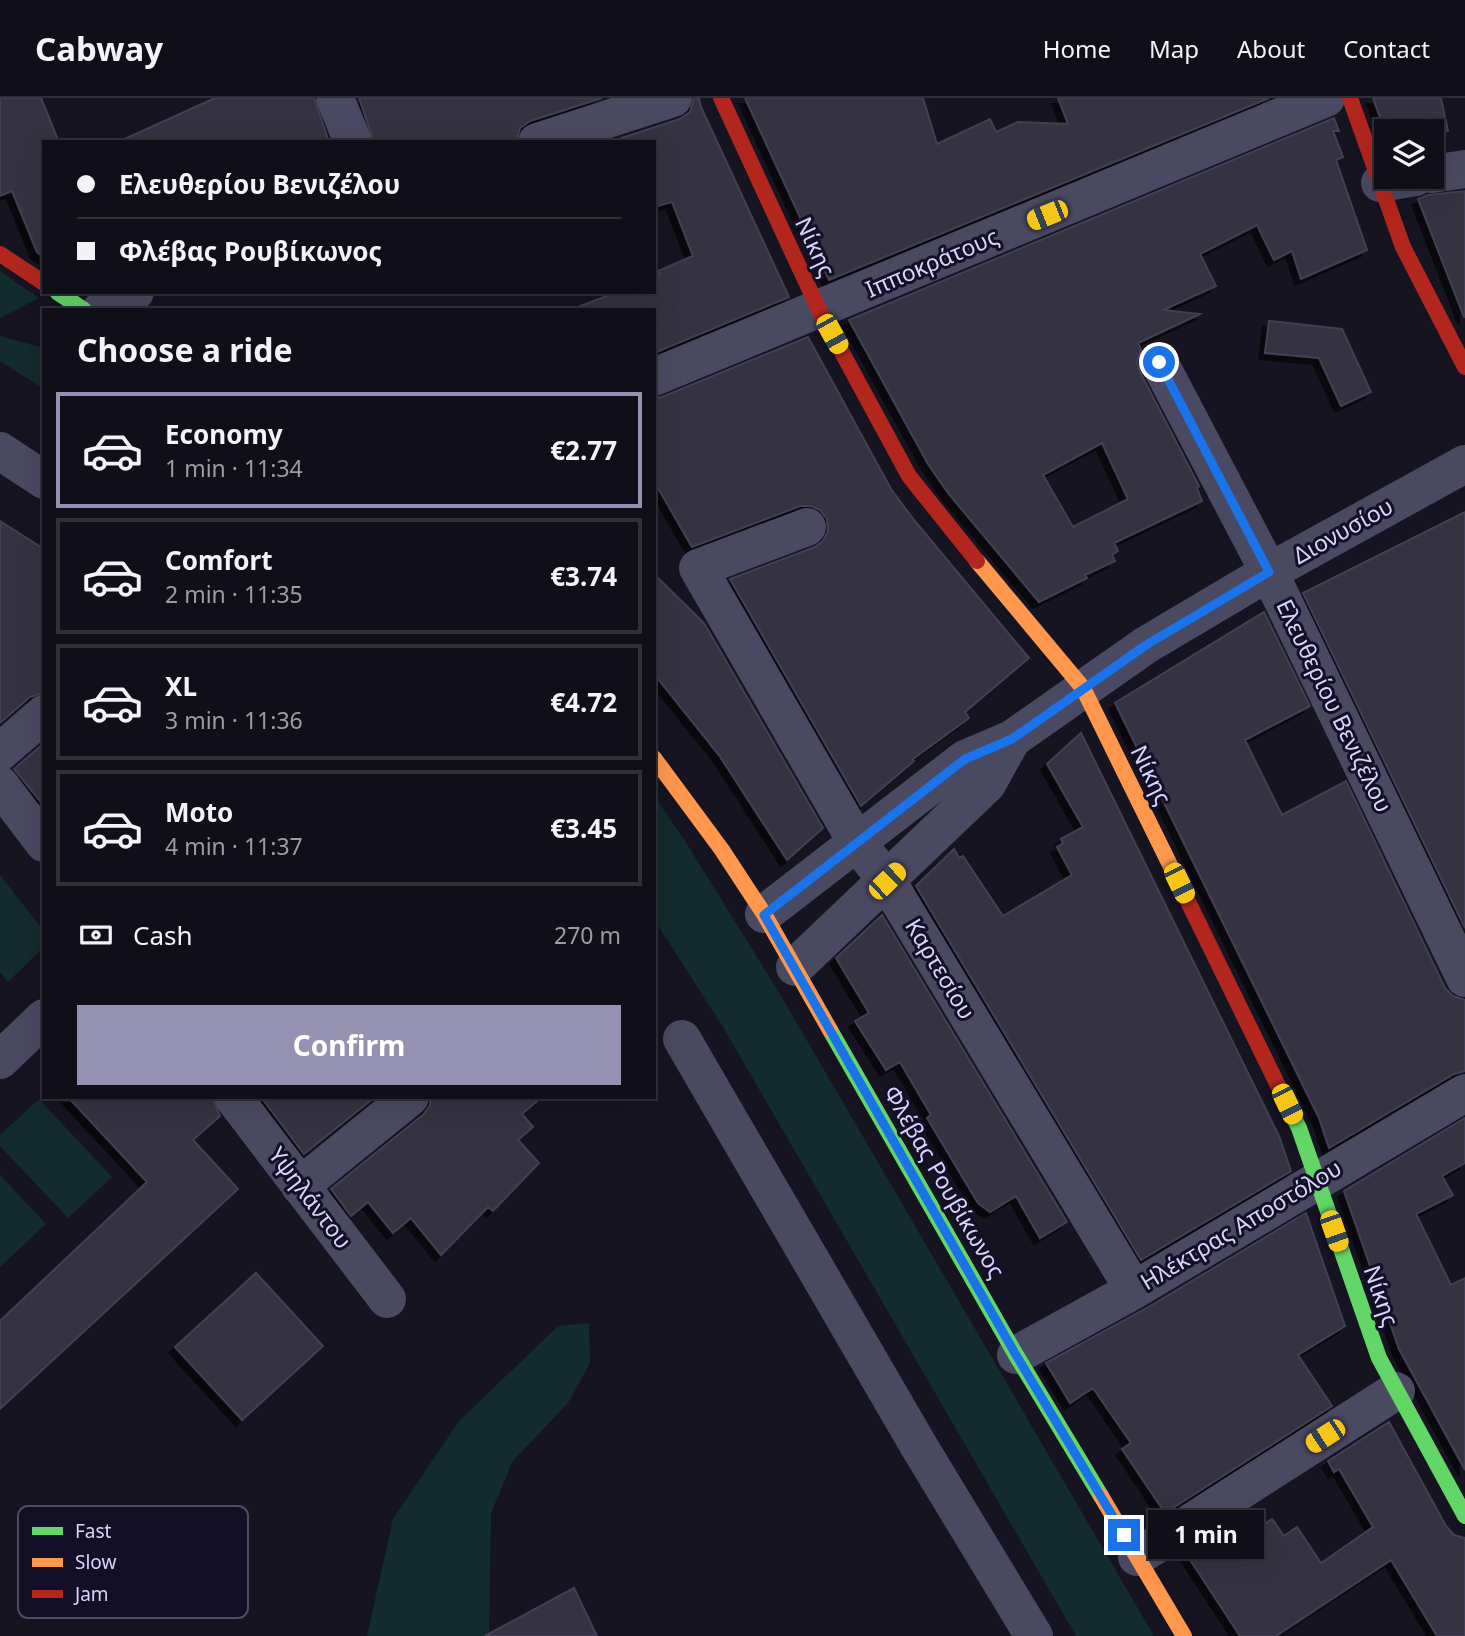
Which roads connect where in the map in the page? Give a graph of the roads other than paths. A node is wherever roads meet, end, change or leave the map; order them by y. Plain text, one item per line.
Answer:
1 (335, 98) edge
2 (673, 98) edge
3 (721, 98) edge
4 (1326, 98) edge
5 (1350, 98) edge
6 (1374, 139) edge
7 (352, 140) edge
8 (543, 140) edge
9 (1465, 169) edge
10 (1444, 172) edge
11 (1399, 189) edge
12 (0, 254) edge
13 (42, 282) edge
14 (60, 294) edge
15 (131, 294) edge
16 (81, 308) edge
17 (105, 308) edge
18 (819, 310) junction
19 (1159, 362) dead end
20 (1465, 368) edge
21 (656, 376) edge
22 (0, 451) edge
23 (1465, 464) edge
24 (42, 480) edge
25 (807, 527) dead end
26 (1269, 572) junction
27 (1083, 688) junction
28 (42, 715) edge
29 (1012, 739) junction
30 (0, 752) edge
31 (656, 761) edge
32 (0, 786) edge
33 (42, 840) edge
34 (856, 841) junction
35 (887, 881) junction
36 (764, 915) junction
37 (795, 967) junction
38 (1465, 978) edge
39 (42, 1020) edge
40 (682, 1040) dead end
41 (0, 1060) edge
42 (1465, 1093) edge
43 (235, 1099) edge
44 (408, 1099) edge
45 (1316, 1180) junction
46 (300, 1186) junction
47 (1134, 1290) junction
48 (387, 1299) dead end
49 (1016, 1355) junction
50 (1396, 1391) junction
51 (1465, 1516) edge
52 (1137, 1557) junction
53 (1034, 1636) edge
54 (1184, 1636) edge

1 - 7 street
2 - 8 street
3 - 18 street, Νίκης
4 - 18 street, Ιπποκράτους
5 - 6 street
9 - 10 street
11 - 20 street
12 - 13 street
14 - 16 street
15 - 17 street
18 - 21 street, Ιπποκράτους
18 - 27 street, Νίκης
19 - 26 street, Ελευθερίου Βενιζέλου
22 - 24 street
23 - 26 street, Διονυσίου
25 - 34 street, Καρτεσίου
26 - 27 street, Διονυσίου
26 - 38 street, Ελευθερίου Βενιζέλου
27 - 29 street, Διονυσίου
27 - 45 street, Νίκης
28 - 30 street
29 - 34 street, Διονυσίου
29 - 35 street, Διονυσίου
31 - 36 street, Φλέβας Ρουβίκωνος
32 - 33 street
34 - 35 street, Καρτεσίου
34 - 36 street, Διονυσίου
35 - 37 street, Διονυσίου
35 - 47 street, Καρτεσίου
36 - 37 street, Φλέβας Ρουβίκωνος
37 - 49 street, Φλέβας Ρουβίκωνος
39 - 41 street
40 - 53 street
42 - 45 street, Ηλέκτρας Αποστόλου
43 - 46 street, Υψηλάντου
44 - 46 street
45 - 47 street, Ηλέκτρας Αποστόλου
45 - 50 street, Νίκης
46 - 48 street, Υψηλάντου
47 - 49 street, Ηλέκτρας Αποστόλου
49 - 52 street, Φλέβας Ρουβίκωνος
50 - 51 street, Νίκης
50 - 52 street
52 - 54 street, Φλέβας Ρουβίκωνος

